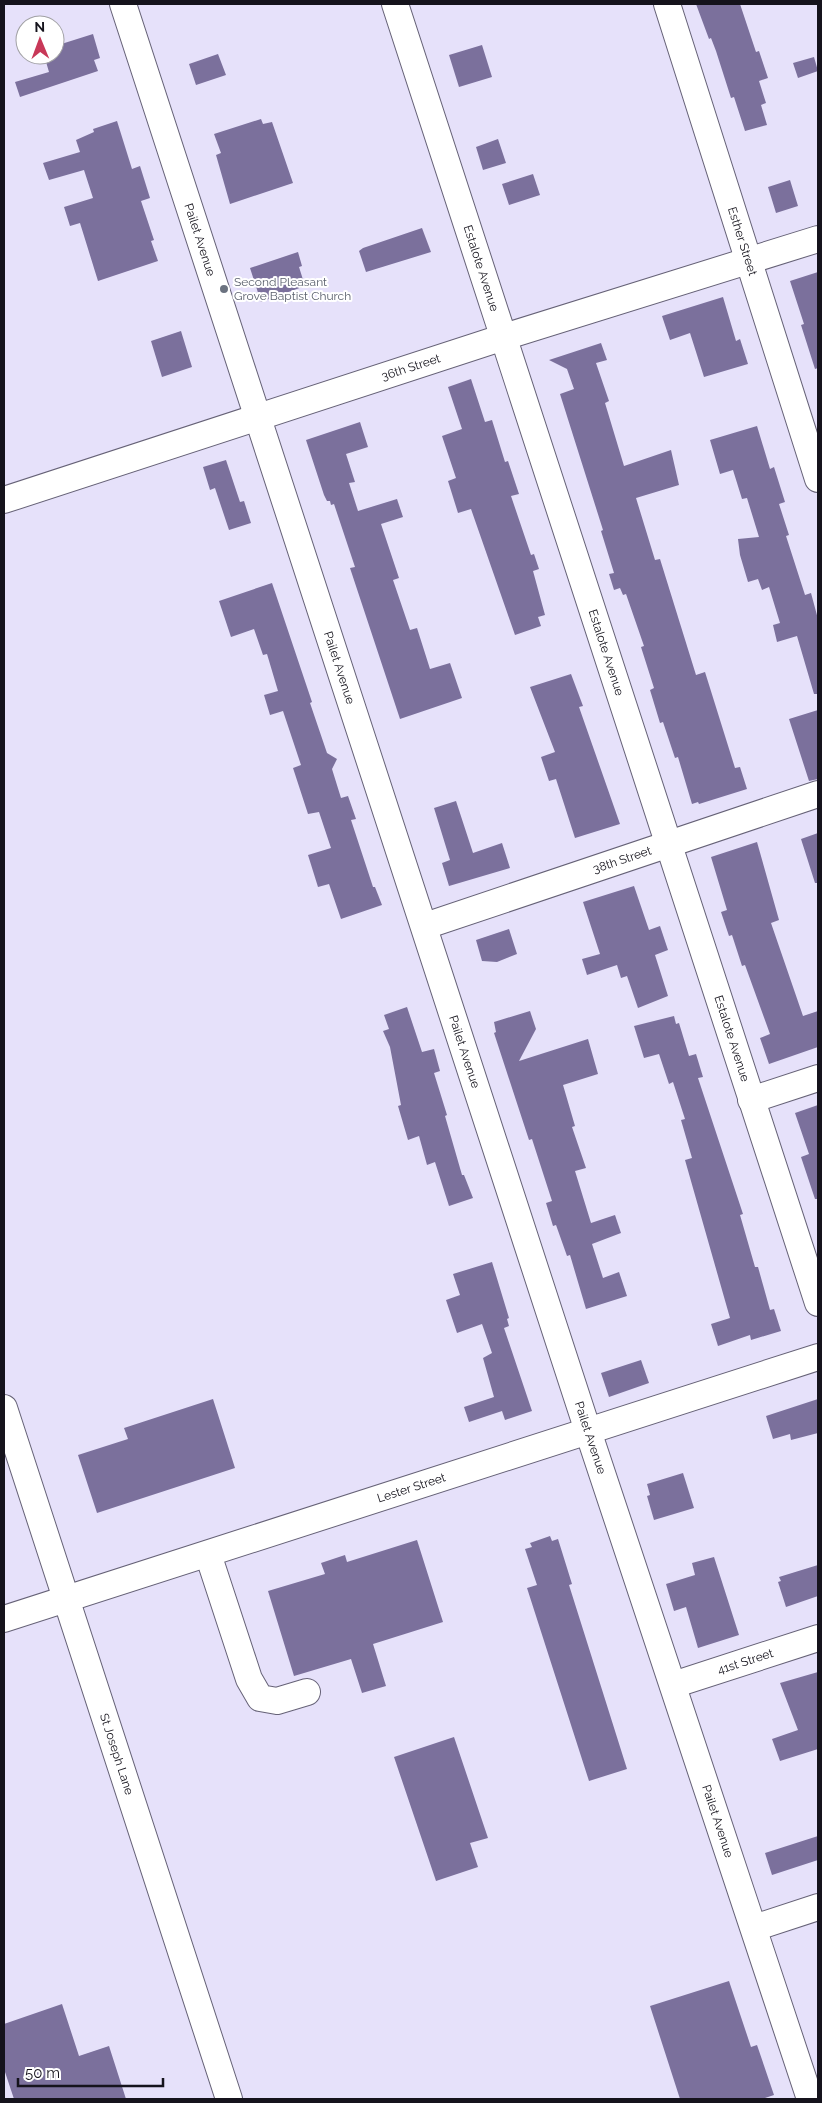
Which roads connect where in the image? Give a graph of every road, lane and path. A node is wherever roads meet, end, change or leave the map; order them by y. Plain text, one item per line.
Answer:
1 (123, 4) edge
2 (395, 4) edge
3 (667, 4) edge
4 (818, 239) edge
5 (749, 261) junction
6 (504, 337) junction
7 (259, 418) junction
8 (818, 479) edge
9 (4, 500) edge
10 (818, 794) edge
11 (668, 846) junction
12 (425, 926) junction
13 (818, 1078) edge
14 (751, 1100) junction
15 (818, 1303) edge
16 (818, 1357) edge
17 (4, 1408) edge
18 (588, 1431) junction
19 (208, 1554) junction
20 (67, 1599) junction
21 (4, 1619) edge
22 (818, 1638) edge
23 (673, 1685) junction
24 (306, 1692) dead end
25 (818, 1908) edge
26 (754, 1928) junction
27 (229, 2099) edge
28 (810, 2099) edge

1 - 7 street, Pailet Avenue
2 - 6 street, Estalote Avenue
3 - 5 street, Esther Street
4 - 5 street, 36th Street
5 - 6 street, 36th Street
5 - 8 street, Esther Street
6 - 7 street, 36th Street
6 - 11 street, Estalote Avenue
7 - 9 street, 36th Street
7 - 12 street, Pailet Avenue
10 - 11 street, 38th Street
11 - 12 street, 38th Street
11 - 14 street, Estalote Avenue
12 - 18 street, Pailet Avenue
13 - 14 street
14 - 15 street, Estalote Avenue
16 - 18 street, Lester Street
17 - 20 street, St Joseph Lane
18 - 19 street, Lester Street
18 - 23 street, Pailet Avenue
19 - 20 street, Lester Street
19 - 24 street
20 - 21 street, Lester Street
20 - 27 street, St Joseph Lane
22 - 23 street, 41st Street
23 - 26 street, Pailet Avenue
25 - 26 street
26 - 28 street, Pailet Avenue

